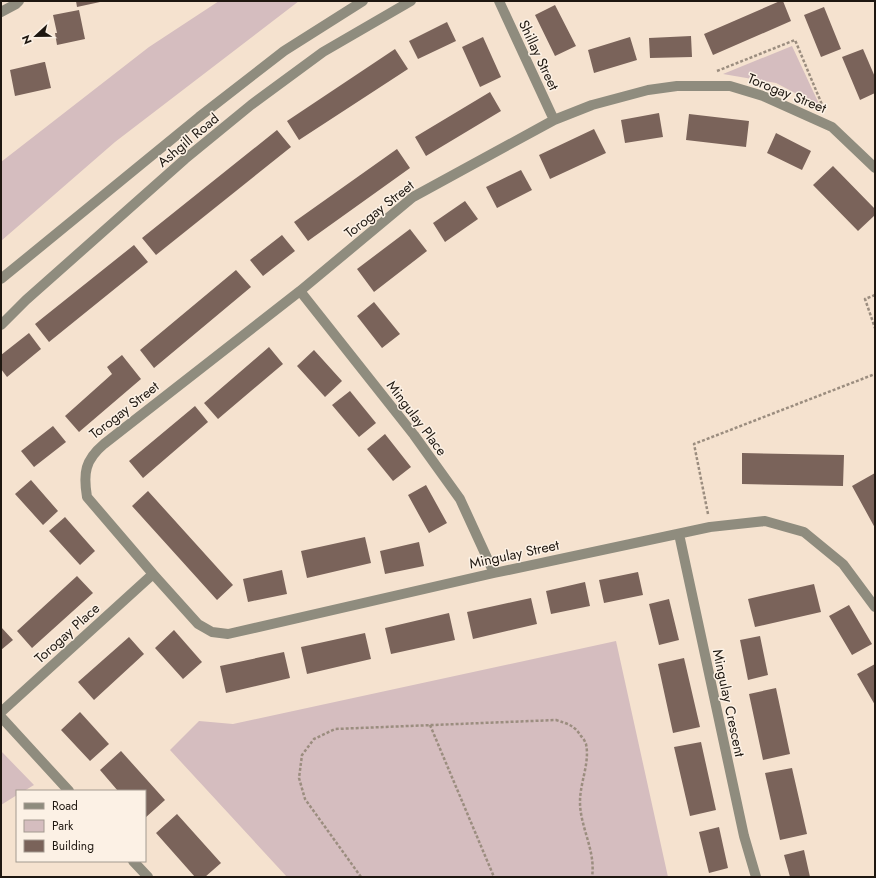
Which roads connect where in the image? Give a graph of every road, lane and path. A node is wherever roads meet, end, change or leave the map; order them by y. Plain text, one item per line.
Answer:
1 (19, 1) edge
2 (363, 1) edge
3 (411, 1) edge
4 (498, 1) edge
5 (1, 12) edge
6 (714, 72) dead end
7 (554, 120) junction
8 (832, 127) junction
9 (875, 168) edge
10 (1, 279) edge
11 (300, 291) junction
12 (875, 295) edge
13 (1, 325) edge
14 (875, 328) edge
15 (875, 374) edge
16 (710, 527) junction
17 (679, 534) junction
18 (494, 573) junction
19 (153, 574) junction
20 (875, 607) edge
21 (1, 712) edge
22 (1, 717) edge
23 (430, 725) junction
24 (68, 790) edge
25 (134, 862) edge
26 (147, 877) edge
27 (361, 877) edge
28 (494, 877) edge
29 (592, 877) edge
30 (756, 877) edge

1 - 5 street
2 - 10 street, Ashgill Road
3 - 13 street, Ashgill Road
4 - 7 street, Shillay Street
6 - 8 path
7 - 8 street, Torogay Street
7 - 11 street, Torogay Street
8 - 9 street, Torogay Street
11 - 18 street, Mingulay Place
11 - 19 street, Torogay Street
12 - 14 path
15 - 16 path
16 - 17 street, Mingulay Street
16 - 20 street, Mingulay Street
17 - 18 street, Mingulay Street
17 - 30 street, Mingulay Crescent
18 - 19 street, Mingulay Street
19 - 21 street, Torogay Place
22 - 24 street
23 - 27 path
23 - 28 path
23 - 29 path
25 - 26 street

